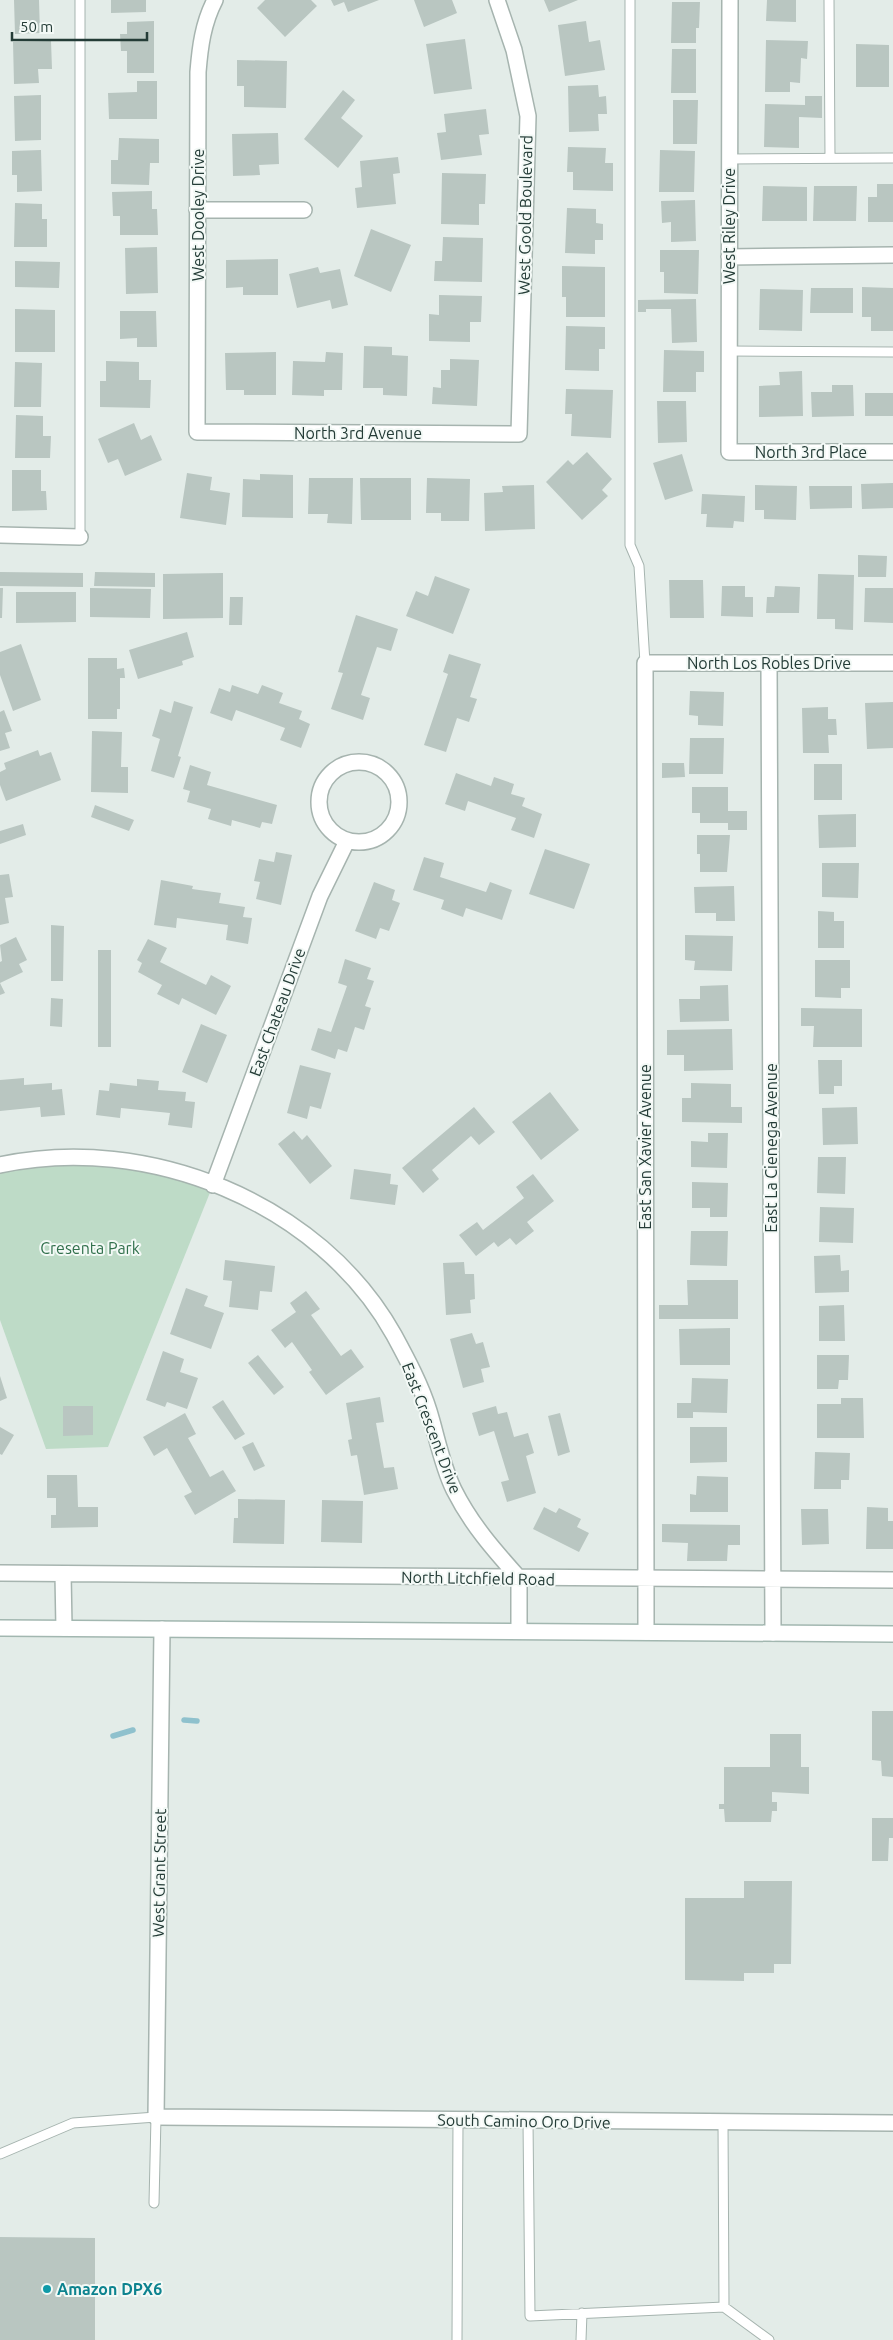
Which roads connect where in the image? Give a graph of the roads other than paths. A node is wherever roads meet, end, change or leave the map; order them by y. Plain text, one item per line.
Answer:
1 (80, 0) edge
2 (215, 0) edge
3 (497, 0) edge
4 (630, 0) edge
5 (730, 0) edge
6 (829, 0) edge
7 (830, 158) junction
8 (893, 158) edge
9 (730, 159) junction
10 (198, 210) junction
11 (304, 210) dead end
12 (893, 255) edge
13 (729, 257) junction
14 (729, 351) junction
15 (893, 352) edge
16 (196, 432) joint
17 (520, 434) joint
18 (729, 452) joint
19 (893, 452) edge
20 (0, 535) edge
21 (80, 537) joint
22 (645, 662) junction
23 (769, 662) junction
24 (893, 662) edge
25 (347, 841) junction
26 (0, 1165) edge
27 (213, 1185) junction
28 (0, 1573) edge
29 (64, 1574) junction
30 (519, 1578) junction
31 (645, 1579) junction
32 (772, 1579) junction
33 (893, 1580) edge
34 (0, 1628) edge
35 (64, 1628) junction
36 (162, 1629) junction
37 (520, 1631) junction
38 (646, 1632) junction
39 (773, 1633) junction
40 (893, 1634) edge
41 (156, 2117) junction
42 (458, 2120) junction
43 (528, 2120) junction
44 (723, 2122) junction
45 (893, 2123) edge
46 (0, 2154) edge
47 (154, 2203) dead end
48 (724, 2307) junction
49 (582, 2314) junction
50 (457, 2340) edge
51 (581, 2340) edge
52 (769, 2340) edge

1 - 21 lane
2 - 10 street, West Dooley Drive
3 - 17 street, West Goold Boulevard
4 - 22 lane
5 - 9 street, West Riley Drive
6 - 7 lane
7 - 8 lane
7 - 9 lane
9 - 13 street, West Riley Drive
10 - 11 street
10 - 16 street, West Dooley Drive
12 - 13 street
13 - 14 street, West Riley Drive
14 - 15 lane
14 - 18 street, West Riley Drive
16 - 17 street, North 3rd Avenue
18 - 19 street, North 3rd Place
20 - 21 street
22 - 23 street, North Los Robles Drive
22 - 31 street, East San Xavier Avenue
23 - 24 street, North Los Robles Drive
23 - 32 street, East La Cienega Avenue
25 - 25 street
25 - 27 street, East Chateau Drive
26 - 27 street, East Crescent Drive
27 - 30 street, East Crescent Drive
28 - 29 street, North Litchfield Road
29 - 30 street, North Litchfield Road
29 - 35 street
30 - 31 street, North Litchfield Road
30 - 37 street
31 - 32 street, North Litchfield Road
31 - 38 street, East San Xavier Avenue
32 - 33 street, North Litchfield Road
32 - 39 street, East La Cienega Avenue
34 - 35 street
35 - 36 street
36 - 37 street
36 - 41 street, West Grant Street
37 - 38 street
38 - 39 street
39 - 40 street
41 - 42 street, South Camino Oro Drive
41 - 46 lane
41 - 47 lane
42 - 43 street, South Camino Oro Drive
42 - 50 lane
43 - 44 street, South Camino Oro Drive
43 - 49 lane
44 - 45 street, South Camino Oro Drive
44 - 48 lane
48 - 49 lane
48 - 52 lane
49 - 51 lane

